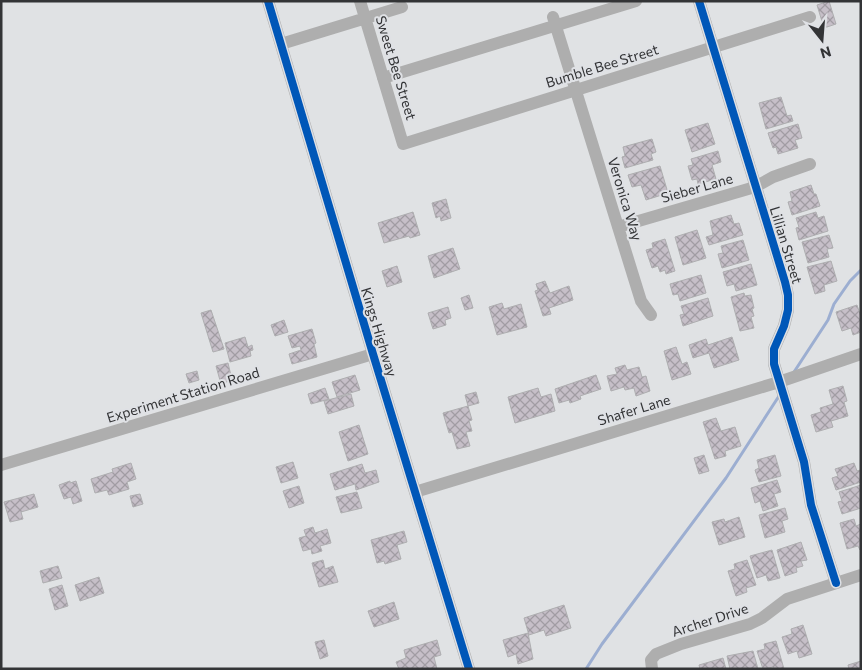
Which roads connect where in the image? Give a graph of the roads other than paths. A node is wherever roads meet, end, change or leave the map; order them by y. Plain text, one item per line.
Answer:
1 (268, 1) edge
2 (360, 1) edge
3 (636, 1) edge
4 (698, 1) edge
5 (402, 7) dead end
6 (810, 17) dead end
7 (365, 18) junction
8 (554, 21) junction
9 (280, 44) junction
10 (713, 48) junction
11 (383, 78) junction
12 (576, 90) junction
13 (403, 144) joint
14 (810, 164) dead end
15 (755, 187) junction
16 (618, 227) junction
17 (651, 315) dead end
18 (373, 354) junction
19 (861, 354) edge
20 (779, 382) junction
21 (1, 465) edge
22 (415, 492) junction
23 (861, 575) edge
24 (836, 583) junction
25 (651, 664) edge
26 (469, 669) edge

1 - 9 street, Kings Highway
2 - 7 street, Sweet Bee Street
3 - 8 street
4 - 10 street, Lillian Street
5 - 7 street
6 - 10 street, Bumble Bee Street
7 - 9 street
7 - 11 street, Sweet Bee Street
8 - 11 street
8 - 12 street, Veronica Way
9 - 18 street, Kings Highway
10 - 12 street, Bumble Bee Street
10 - 15 street, Lillian Street
11 - 13 street, Sweet Bee Street
12 - 13 street, Bumble Bee Street
12 - 16 street, Veronica Way
14 - 15 street, Sieber Lane
15 - 16 street, Sieber Lane
15 - 20 street, Lillian Street
16 - 17 street, Veronica Way
18 - 21 street, Experiment Station Road
18 - 22 street, Kings Highway
19 - 20 street, Shafer Lane
20 - 22 street, Shafer Lane
20 - 24 street, Lillian Street
22 - 26 street, Kings Highway
23 - 24 street, Archer Drive
24 - 25 street, Archer Drive

